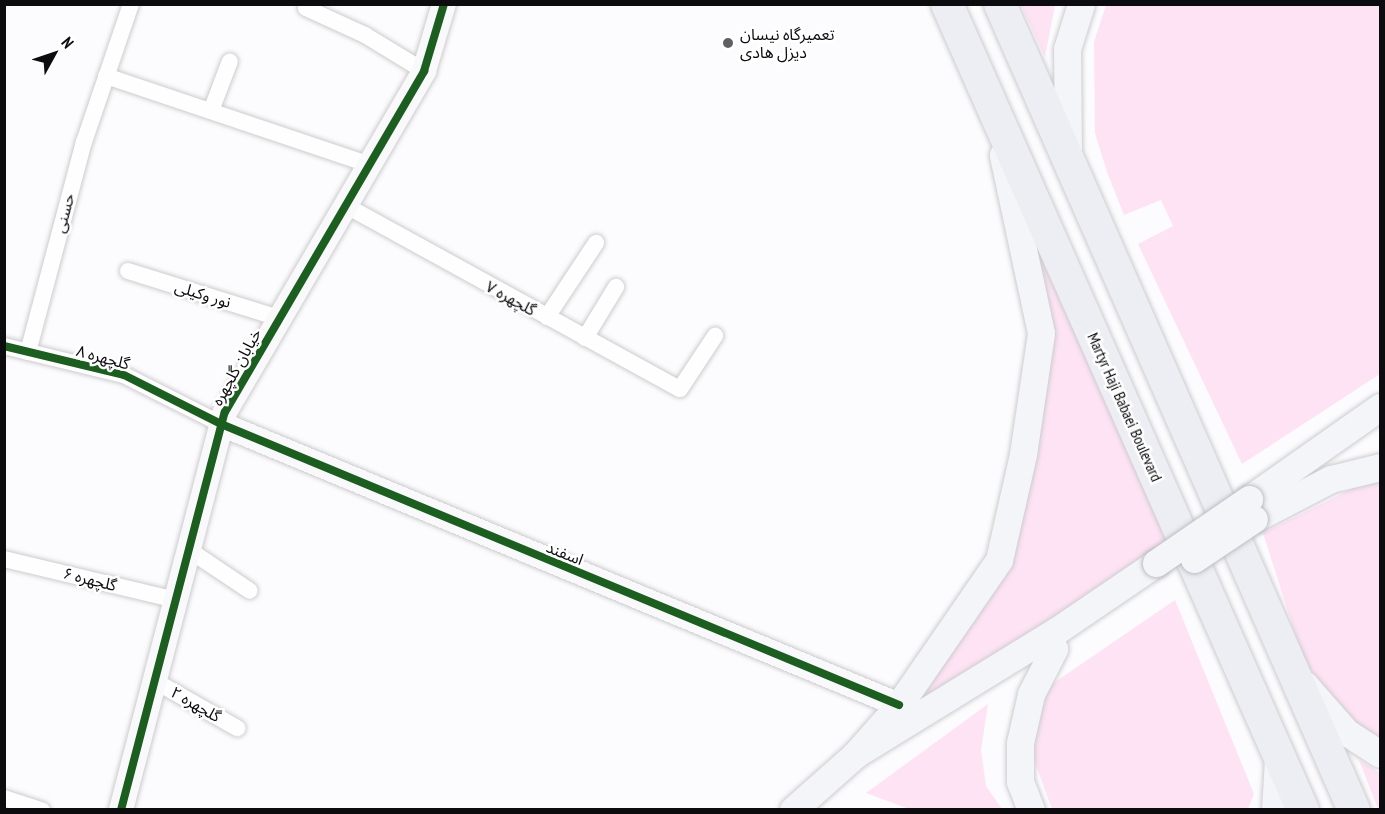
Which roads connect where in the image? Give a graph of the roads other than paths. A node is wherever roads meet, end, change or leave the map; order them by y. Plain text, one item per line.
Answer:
1 (131, 4) edge
2 (307, 4) edge
3 (444, 4) edge
4 (947, 4) edge
5 (1000, 4) edge
6 (1081, 4) edge
7 (230, 61) dead end
8 (424, 71) junction
9 (106, 76) junction
10 (990, 102) junction
11 (210, 111) junction
12 (1068, 159) junction
13 (368, 164) junction
14 (343, 204) junction
15 (596, 243) dead end
16 (128, 271) dead end
17 (616, 287) dead end
18 (279, 318) junction
19 (547, 318) junction
20 (715, 336) dead end
21 (585, 338) junction
22 (4, 346) edge
23 (28, 352) junction
24 (1380, 407) edge
25 (221, 424) junction
26 (1380, 467) edge
27 (1251, 509) junction
28 (189, 550) junction
29 (4, 559) edge
30 (1161, 571) junction
31 (250, 591) dead end
32 (176, 600) junction
33 (1054, 649) junction
34 (1293, 671) junction
35 (155, 681) junction
36 (899, 705) junction
37 (237, 728) dead end
38 (856, 754) junction
39 (1278, 754) junction
40 (1380, 754) edge
41 (4, 798) edge
42 (42, 810) edge
43 (121, 810) edge
44 (793, 810) edge
45 (802, 810) edge
46 (1031, 810) edge
47 (1275, 810) edge
48 (1302, 810) edge
49 (1354, 810) edge

1 - 9 street, حسنی
2 - 8 street
3 - 8 street, خیابان گلچهره
4 - 10 highway, Martyr Haji Babaei Boulevard
5 - 12 highway
6 - 12 main road
7 - 11 street
8 - 13 street, خیابان گلچهره
9 - 11 street
9 - 23 street, حسنی
10 - 36 main road
10 - 39 highway, Martyr Haji Babaei Boulevard
11 - 13 street
12 - 34 highway
13 - 14 street, خیابان گلچهره
14 - 18 street, خیابان گلچهره
14 - 19 street, گلچهره ۷
15 - 19 street
16 - 18 street, نور وکیلی
17 - 21 street
18 - 25 street, خیابان گلچهره
19 - 21 street, گلچهره ۷
20 - 21 street, گلچهره ۷
22 - 23 street, گلچهره ۸
23 - 25 street, گلچهره ۸
24 - 27 main road
25 - 28 street, خیابان گلچهره
25 - 36 street, اسفند
26 - 27 main road
27 - 30 main road, bridge
28 - 31 street
28 - 32 street, خیابان گلچهره
29 - 32 street, گلچهره ۶
30 - 33 main road
30 - 38 main road
32 - 35 street, خیابان گلچهره
33 - 45 main road
33 - 46 main road
34 - 40 main road
34 - 49 highway
35 - 37 street, گلچهره ۲
35 - 43 street, خیابان گلچهره
36 - 38 main road
38 - 44 main road
39 - 47 main road
39 - 48 highway, Martyr Haji Babaei Boulevard
41 - 42 street

